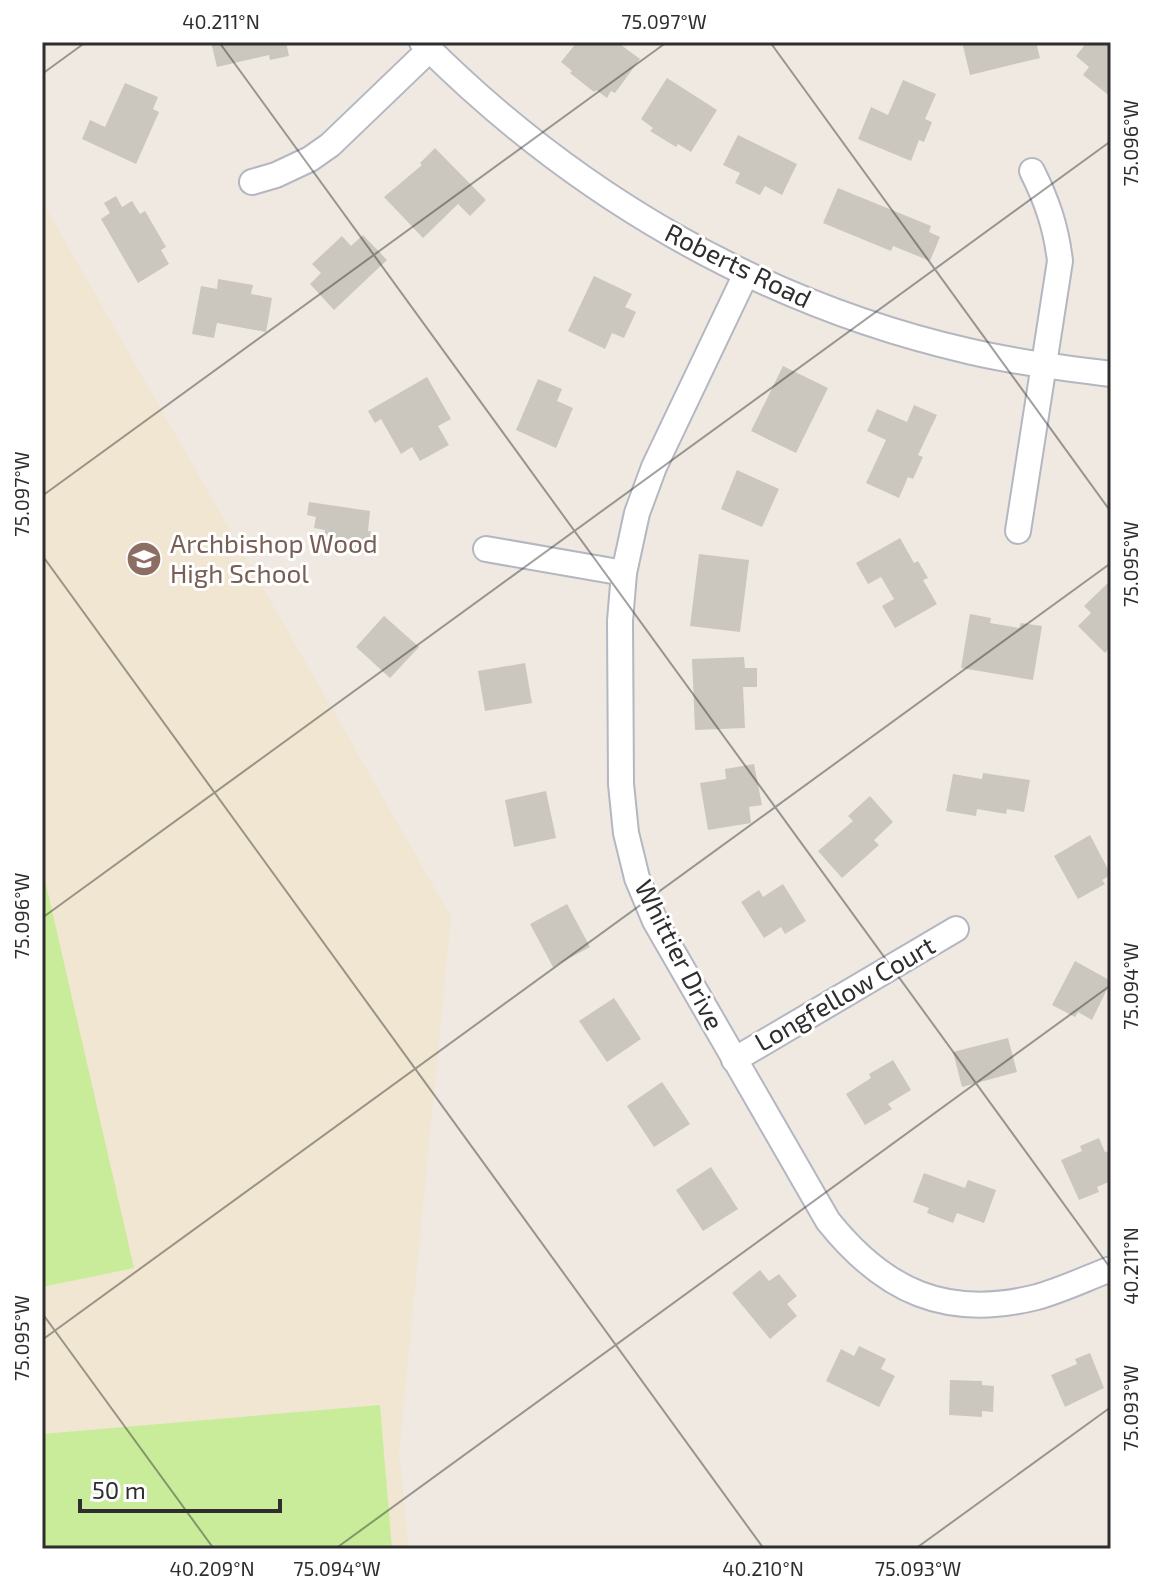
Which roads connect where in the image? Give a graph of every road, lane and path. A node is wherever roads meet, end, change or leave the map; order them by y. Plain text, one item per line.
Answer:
1 (425, 46) edge
2 (1032, 171) dead end
3 (252, 182) dead end
4 (746, 274) junction
5 (1044, 365) junction
6 (1111, 374) edge
7 (1018, 531) dead end
8 (486, 549) dead end
9 (624, 573) junction
10 (956, 929) dead end
11 (734, 1060) junction
12 (1111, 1269) edge

1 - 3 street
1 - 4 street, Roberts Road
2 - 5 street
4 - 5 street, Roberts Road
4 - 9 street, Whittier Drive
5 - 6 street, Roberts Road
5 - 7 street
8 - 9 street
9 - 11 street, Whittier Drive
10 - 11 street, Longfellow Court
11 - 12 street, Whittier Drive

